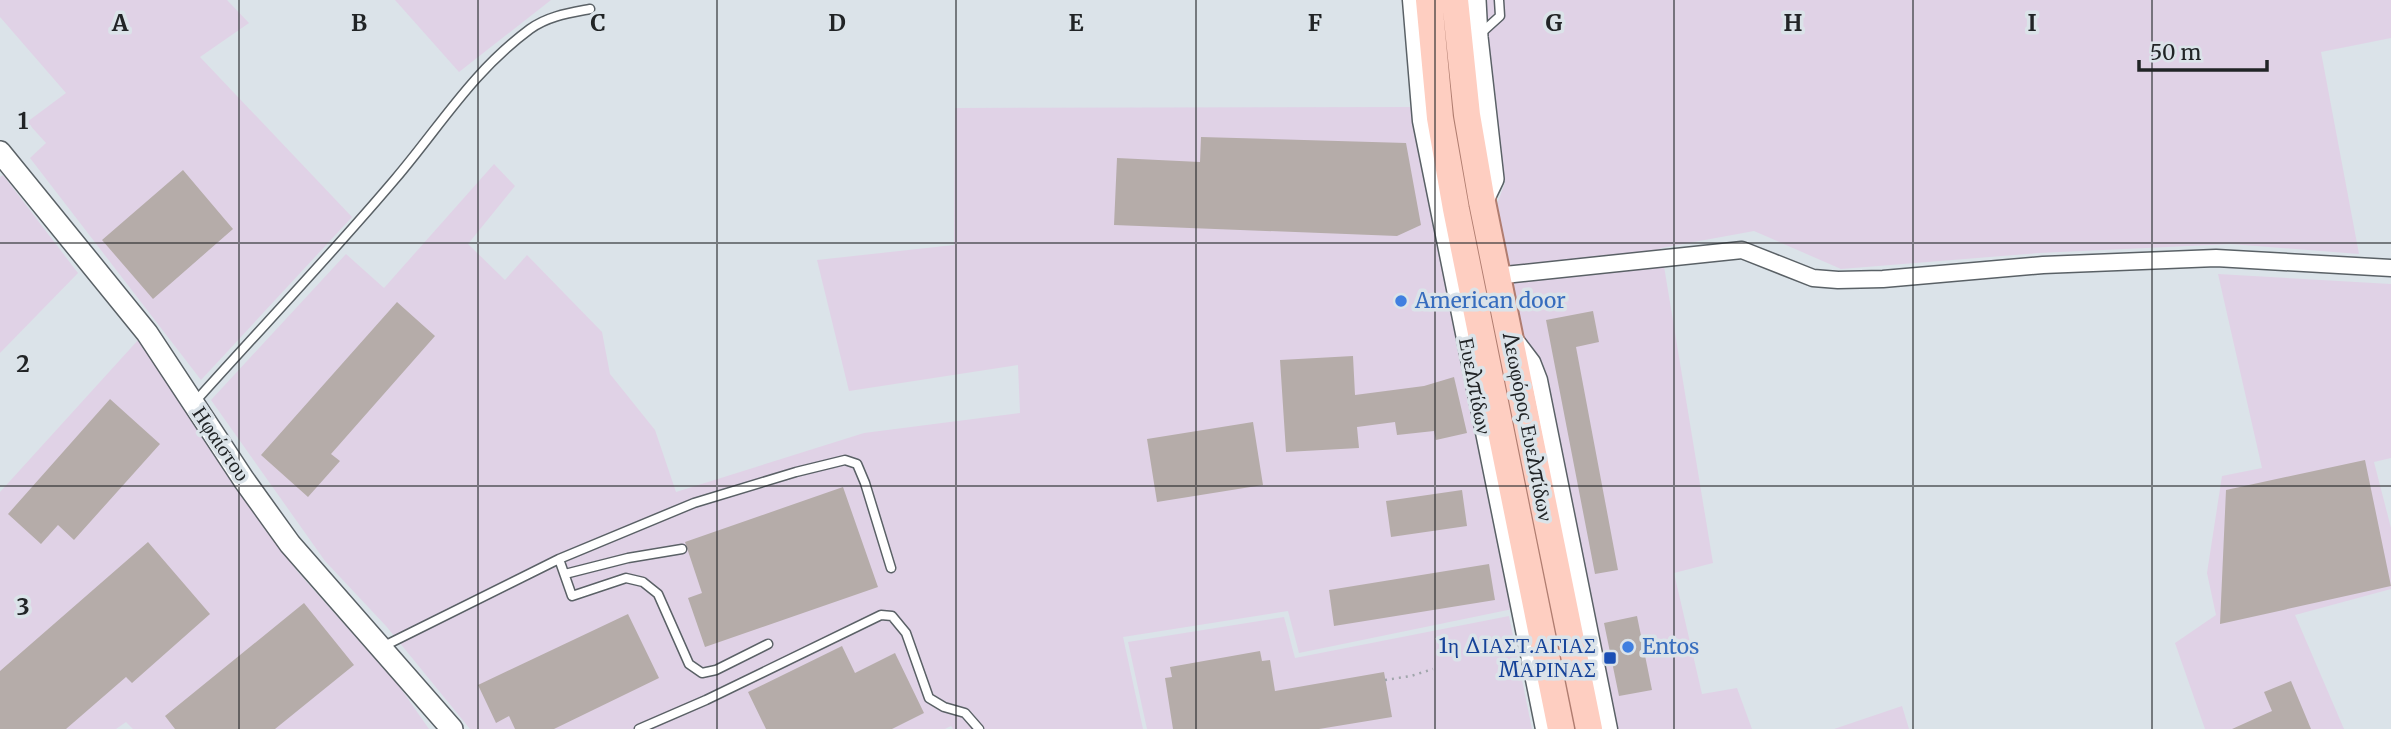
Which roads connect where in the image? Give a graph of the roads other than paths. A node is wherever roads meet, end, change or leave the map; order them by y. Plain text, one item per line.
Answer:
1 (1411, 0) edge
2 (1429, 0) edge
3 (1455, 0) edge
4 (1475, 0) edge
5 (1499, 0) edge
6 (590, 9) dead end
7 (1477, 37) junction
8 (1431, 119) junction
9 (0, 152) edge
10 (1482, 202) junction
11 (2391, 268) edge
12 (1495, 276) junction
13 (1508, 330) junction
14 (194, 403) junction
15 (682, 549) dead end
16 (559, 559) junction
17 (891, 568) dead end
18 (565, 574) junction
19 (768, 644) dead end
20 (380, 648) junction
21 (1542, 681) junction
22 (452, 729) edge
23 (639, 729) edge
24 (979, 729) edge
25 (1544, 729) edge
26 (1561, 729) edge
27 (1589, 729) edge
28 (1609, 729) edge

1 - 8 street
2 - 8 main road, Λεωφόρος Ευελπίδων
3 - 10 main road, Λεωφόρος Ευελπίδων
4 - 7 street
5 - 7 lane
6 - 14 lane
7 - 10 street
8 - 21 main road, Λεωφόρος Ευελπίδων
9 - 14 street, Ηφαίστου
10 - 12 main road, Λεωφόρος Ευελπίδων
11 - 12 street
12 - 13 main road, Λεωφόρος Ευελπίδων
13 - 27 main road, Λεωφόρος Ευελπίδων
13 - 28 street, Ευελπίδων
14 - 20 street, Ηφαίστου
15 - 18 lane
16 - 17 lane
16 - 18 lane
16 - 20 lane
18 - 19 lane
20 - 22 street, Ηφαίστου
21 - 25 street
21 - 26 main road, Λεωφόρος Ευελπίδων
23 - 24 lane

